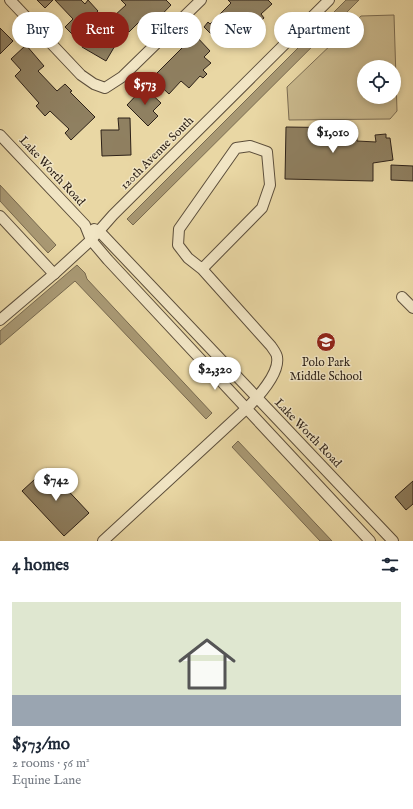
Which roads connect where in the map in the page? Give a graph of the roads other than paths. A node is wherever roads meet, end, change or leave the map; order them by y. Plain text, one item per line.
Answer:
1 (10, 0) edge
2 (202, 0) edge
3 (329, 0) edge
4 (0, 135) edge
5 (0, 216) edge
6 (85, 225) junction
7 (99, 231) junction
8 (91, 240) junction
9 (202, 269) junction
10 (54, 274) junction
11 (402, 297) dead end
12 (413, 308) edge
13 (0, 320) edge
14 (257, 398) junction
15 (247, 408) junction
16 (103, 541) edge
17 (370, 541) edge
18 (393, 541) edge

1 - 2 street
3 - 7 street, 120th Avenue South
4 - 6 street, Lake Worth Road
5 - 10 street
6 - 7 street, Lake Worth Road
6 - 8 street, Lake Worth Road
7 - 8 street, 120th Avenue South
7 - 14 street, Lake Worth Road
8 - 10 street, 120th Avenue South
8 - 15 street, Lake Worth Road
9 - 9 street
9 - 14 street
10 - 13 street, 120th Avenue South
11 - 12 street
14 - 15 street
14 - 18 street, Lake Worth Road
15 - 16 street
15 - 17 street, Lake Worth Road

